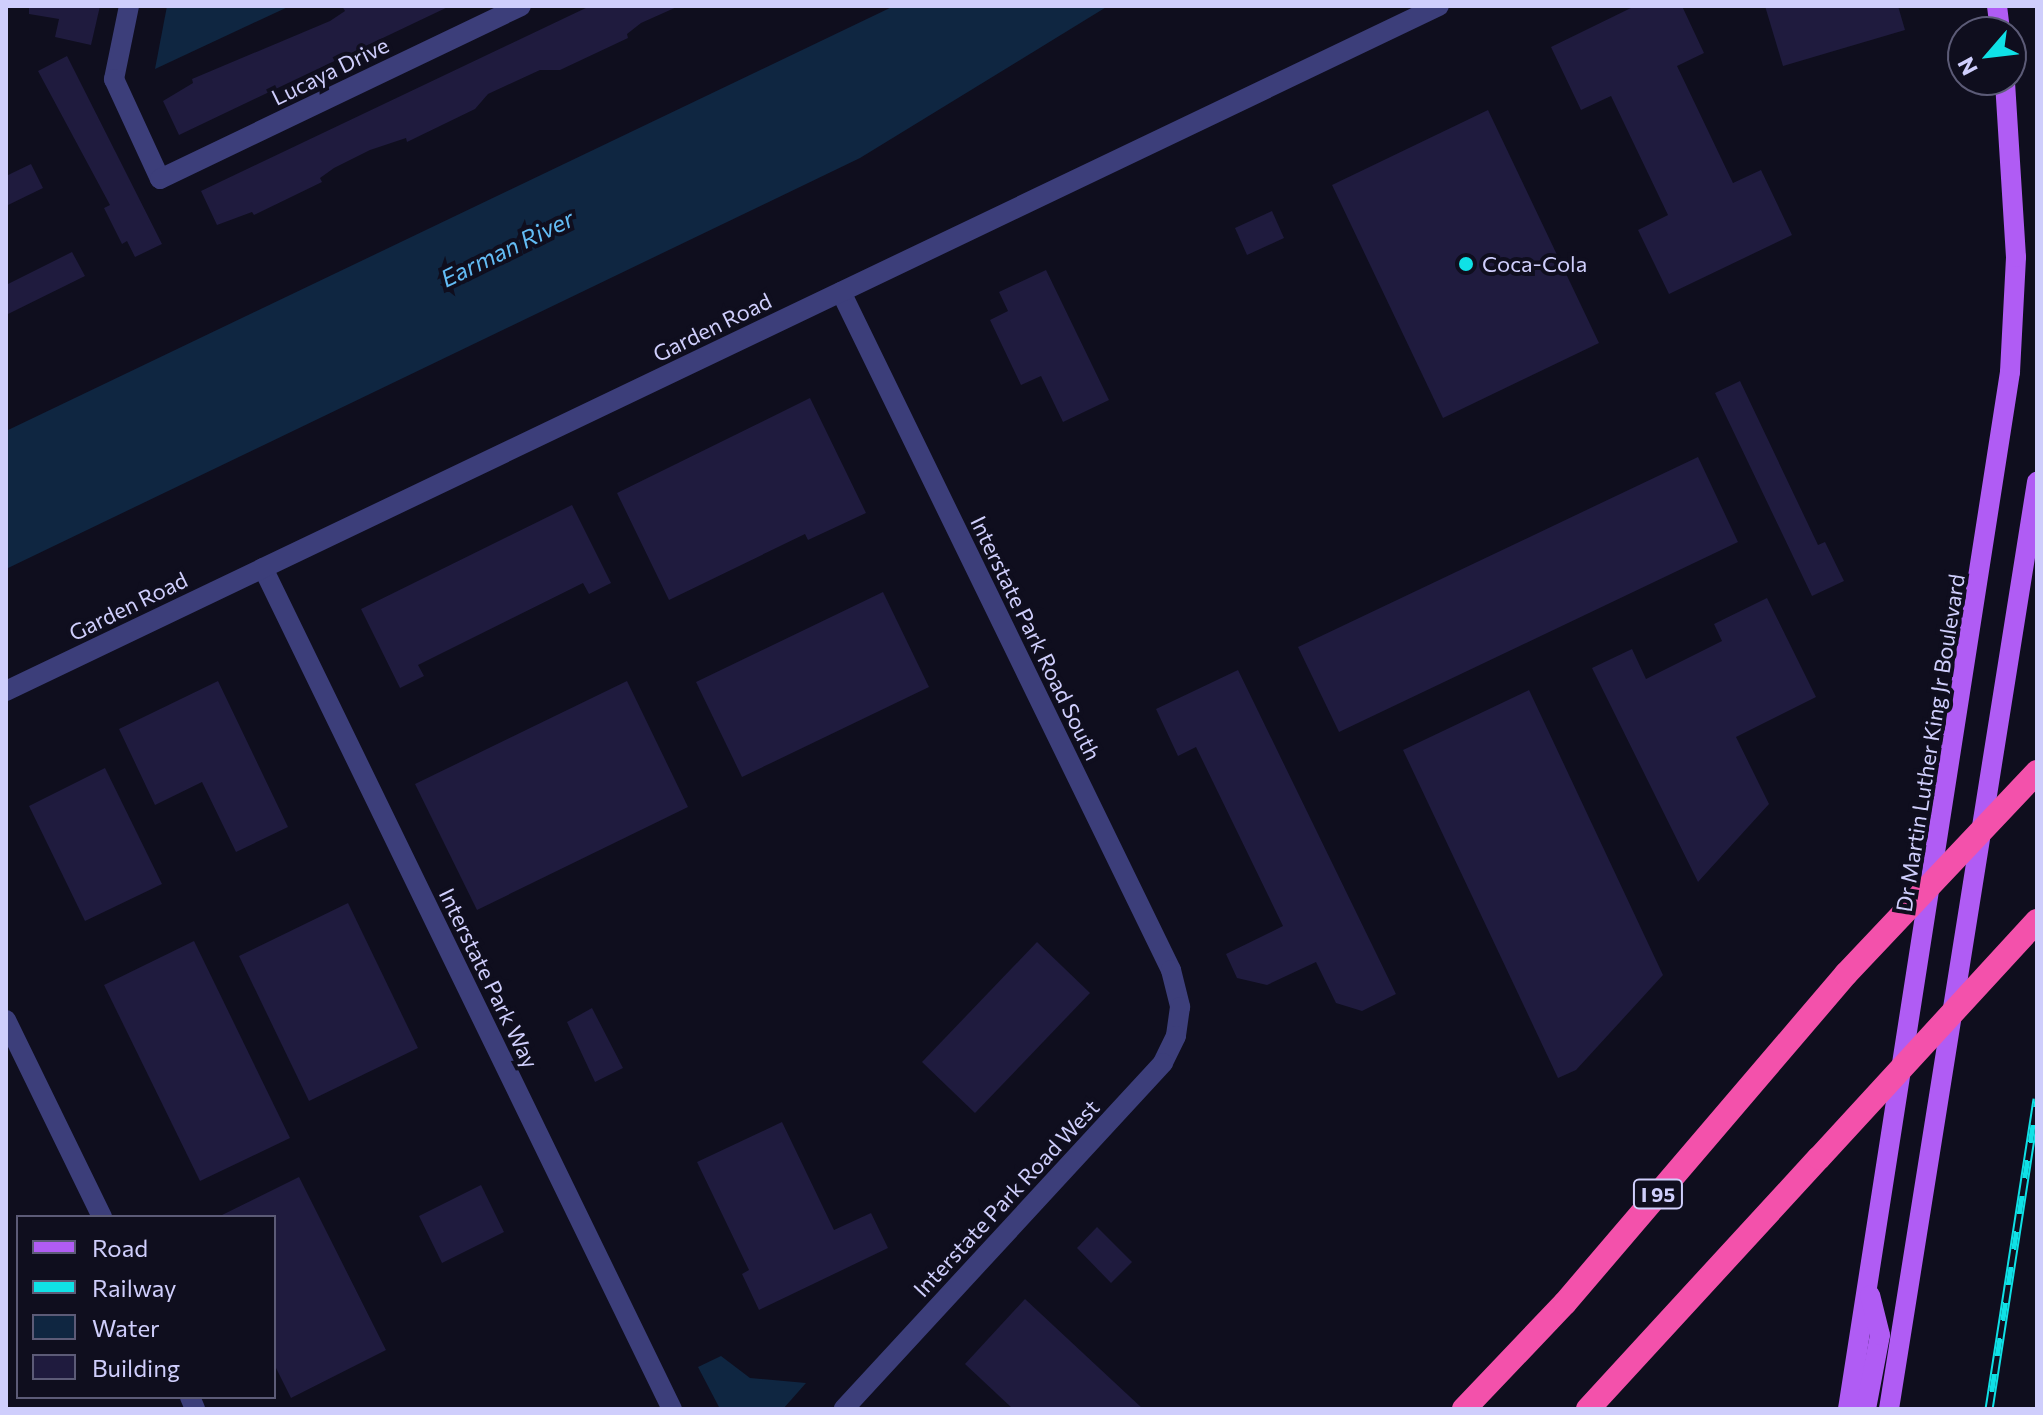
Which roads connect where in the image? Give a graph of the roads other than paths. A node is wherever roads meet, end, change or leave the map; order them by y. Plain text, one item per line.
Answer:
1 (129, 6) edge
2 (521, 6) edge
3 (1439, 6) edge
4 (500, 10) edge
5 (2006, 96) edge
6 (841, 292) junction
7 (2037, 482) edge
8 (263, 568) junction
9 (6, 691) edge
10 (2037, 772) edge
11 (2037, 921) edge
12 (1180, 1007) joint
13 (6, 1020) edge
14 (101, 1215) edge
15 (1868, 1287) junction
16 (672, 1409) edge
17 (844, 1409) edge
18 (1464, 1409) edge
19 (1588, 1409) edge
20 (1848, 1409) edge
21 (1866, 1409) edge
22 (1889, 1409) edge

1 - 4 street, Lucaya Drive
2 - 4 street, Lucaya Drive
3 - 6 street, Garden Road
5 - 15 main road, Dr Martin Luther King Jr Boulevard
6 - 8 street, Garden Road
6 - 12 street, Interstate Park Road South
7 - 22 main road
8 - 9 street, Garden Road
8 - 16 street, Interstate Park Way
10 - 18 highway, I 95, bridge
11 - 19 highway, bridge
12 - 17 street, Interstate Park Road West
13 - 14 street
15 - 20 main road, Dr Martin Luther King Jr Boulevard
15 - 21 main road

